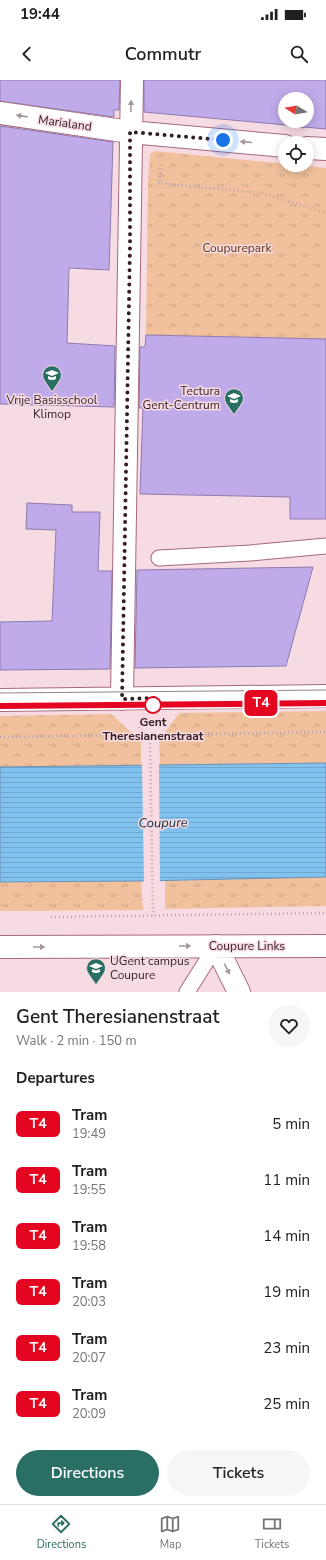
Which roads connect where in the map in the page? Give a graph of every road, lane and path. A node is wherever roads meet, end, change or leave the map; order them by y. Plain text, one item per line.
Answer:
1 (132, 80) edge
2 (0, 113) edge
3 (130, 132) junction
4 (278, 145) edge
5 (314, 149) edge
6 (326, 150) edge
7 (130, 182) junction
8 (326, 213) edge
9 (326, 546) edge
10 (159, 558) dead end
11 (326, 696) edge
12 (122, 699) junction
13 (0, 700) edge
14 (326, 732) edge
15 (0, 737) edge
16 (150, 741) dead end
17 (326, 914) edge
18 (153, 916) junction
19 (46, 917) dead end
20 (216, 946) junction
21 (326, 946) edge
22 (0, 947) edge
23 (187, 992) edge
24 (239, 992) edge

3 -> 1 street
3 -> 2 street, Marialand
4 -> 3 street, Marialand
3 - 7 street
5 - 6 street
7 - 8 path
7 - 12 street
9 - 10 lane
11 - 12 street
12 - 13 street
14 - 15 path
16 - 18 path
17 - 18 path
18 - 19 path
20 - 21 street, Coupure Links
22 -> 20 street, Coupure Links
20 - 23 lane
20 -> 24 street

